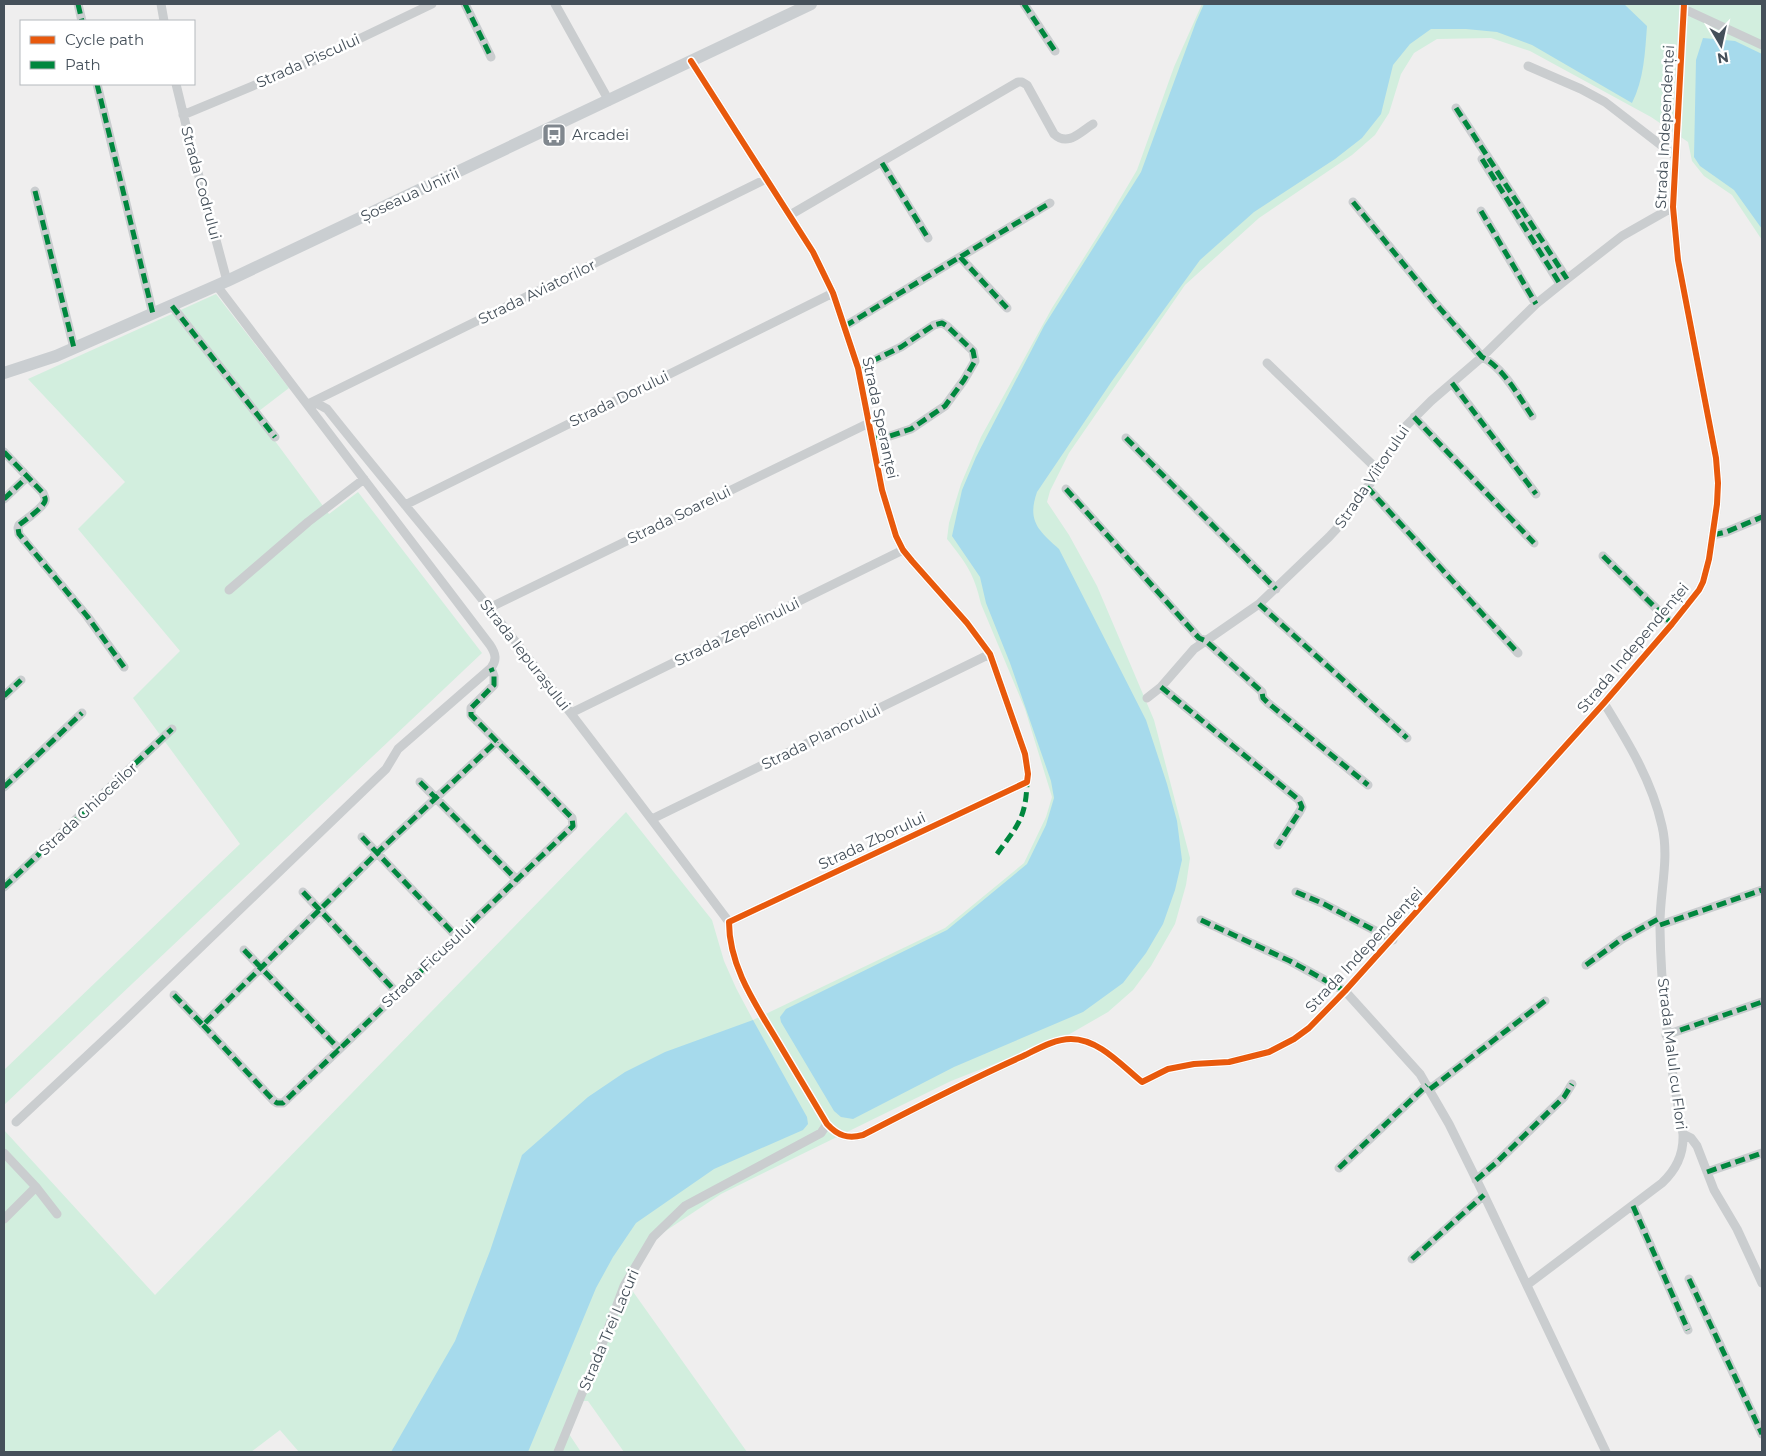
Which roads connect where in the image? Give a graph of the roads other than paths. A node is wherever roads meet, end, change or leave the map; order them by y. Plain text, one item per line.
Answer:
1 (78, 4) edge
2 (161, 4) edge
3 (432, 4) edge
4 (466, 4) edge
5 (556, 4) edge
6 (811, 4) edge
7 (1024, 4) edge
8 (1684, 6) edge
9 (82, 20) edge
10 (164, 20) edge
11 (1762, 45) edge
12 (1055, 51) dead end
13 (491, 57) dead end
14 (691, 61) junction
15 (1528, 66) dead end
16 (97, 85) edge
17 (176, 85) edge
18 (609, 100) junction
19 (1456, 108) dead end
20 (183, 115) junction
21 (1093, 124) dead end
22 (1675, 156) junction
23 (1482, 159) dead end
24 (882, 163) junction
25 (766, 179) junction
26 (35, 191) dead end
27 (1353, 202) dead end
28 (1050, 203) dead end
29 (1673, 207) junction
30 (1481, 211) dead end
31 (790, 215) junction
32 (928, 238) dead end
33 (960, 257) junction
34 (1564, 281) junction
35 (222, 284) junction
36 (833, 293) junction
37 (1536, 304) junction
38 (172, 306) junction
39 (1007, 308) dead end
40 (153, 314) junction
41 (845, 326) junction
42 (74, 348) junction
43 (1482, 357) junction
44 (1267, 363) dead end
45 (858, 368) junction
46 (4, 373) edge
47 (1452, 383) junction
48 (308, 404) junction
49 (1532, 416) dead end
50 (1414, 417) junction
51 (869, 423) junction
52 (275, 437) dead end
53 (872, 438) junction
54 (1126, 438) dead end
55 (4, 452) edge
56 (1379, 470) junction
57 (27, 477) junction
58 (364, 479) junction
59 (1367, 487) junction
60 (1066, 489) dead end
61 (1536, 494) dead end
62 (4, 499) edge
63 (405, 505) junction
64 (1762, 517) edge
65 (1713, 534) junction
66 (1534, 543) dead end
67 (903, 550) junction
68 (1602, 556) dead end
69 (1276, 589) junction
70 (229, 590) dead end
71 (1259, 604) junction
72 (488, 608) junction
73 (1672, 624) junction
74 (1206, 641) junction
75 (1518, 652) dead end
76 (990, 654) junction
77 (493, 666) junction
78 (124, 667) dead end
79 (21, 680) dead end
80 (1161, 687) junction
81 (4, 696) edge
82 (1147, 698) dead end
83 (1604, 703) junction
84 (82, 713) dead end
85 (571, 713) junction
86 (172, 730) dead end
87 (1407, 738) dead end
88 (497, 741) junction
89 (420, 782) dead end
90 (1026, 782) joint
91 (1368, 785) dead end
92 (4, 788) edge
93 (437, 798) junction
94 (652, 820) junction
95 (362, 837) dead end
96 (1278, 845) dead end
97 (377, 853) junction
98 (517, 880) junction
99 (4, 887) edge
100 (1762, 890) edge
101 (303, 892) dead end
102 (1296, 892) dead end
103 (320, 909) junction
104 (1201, 920) dead end
105 (1660, 921) junction
106 (729, 922) junction
107 (456, 936) junction
108 (1392, 940) junction
109 (244, 950) dead end
110 (1586, 965) dead end
111 (260, 968) junction
112 (1345, 991) junction
113 (397, 992) junction
114 (174, 995) dead end
115 (1545, 1001) dead end
116 (1762, 1002) edge
117 (203, 1024) junction
118 (1666, 1035) junction
119 (339, 1049) junction
120 (1572, 1084) dead end
121 (1428, 1087) junction
122 (16, 1122) dead end
123 (827, 1124) junction
124 (1683, 1134) junction
125 (4, 1153) edge
126 (1762, 1153) edge
127 (1339, 1168) dead end
128 (1706, 1172) junction
129 (1476, 1180) junction
130 (36, 1187) junction
131 (1484, 1195) junction
132 (1633, 1206) junction
133 (57, 1214) dead end
134 (4, 1219) edge
135 (1412, 1259) dead end
136 (1689, 1279) dead end
137 (1762, 1283) edge
138 (1527, 1285) junction
139 (1688, 1330) dead end
140 (1762, 1434) edge
141 (558, 1452) edge
142 (1606, 1452) edge

1 - 9 street
2 - 10 street
3 - 20 street, Strada Piscului
4 - 13 street
5 - 18 street
6 - 14 main road, Șoseaua Unirii
7 - 12 street
8 - 11 street
8 - 22 street, Strada Independenței
14 - 18 main road, Șoseaua Unirii
14 - 25 street, Strada Speranței
15 - 22 street
16 - 40 street
17 - 20 street, Strada Codrului
18 - 35 main road, Șoseaua Unirii
19 - 34 street
20 - 35 street, Strada Codrului
21 - 24 street
22 - 29 street, Strada Independenței
23 - 34 street
24 - 31 street
24 - 32 street
25 - 31 street, Strada Speranței
25 - 48 street, Strada Aviatorilor
26 - 42 street
27 - 43 street
28 - 33 street
29 - 34 street, Strada Viitorului
29 - 65 street, Strada Independenței
30 - 37 street
31 - 36 street, Strada Speranței
33 - 39 street
33 - 41 street
34 - 37 street, Strada Viitorului
35 - 38 main road, Șoseaua Unirii
35 - 48 street, Strada Iepurașului
36 - 41 street, Strada Speranței
36 - 63 street, Strada Dorului
37 - 43 street, Strada Viitorului
38 - 40 main road, Șoseaua Unirii
38 - 52 street
40 - 42 main road, Șoseaua Unirii
41 - 45 street, Strada Speranței
42 - 46 main road, Șoseaua Unirii
43 - 47 street, Strada Viitorului
43 - 49 street
44 - 56 street
45 - 51 street, Strada Speranței
45 - 53 street
47 - 50 street, Strada Viitorului
47 - 61 street
48 - 58 street, Strada Iepurașului
48 - 63 street, Strada Iepurașului
50 - 56 street, Strada Viitorului
50 - 66 street
51 - 53 street, Strada Speranței
51 - 72 street, Strada Soarelui
53 - 67 street, Strada Speranței
54 - 69 street
55 - 57 street
56 - 59 street, Strada Viitorului
57 - 62 street
57 - 78 street
58 - 70 street
58 - 77 street, Strada Iepurașului
59 - 69 street, Strada Viitorului
59 - 75 street
60 - 74 street
63 - 72 street, Strada Iepurașului
64 - 65 street
65 - 73 street, Strada Independenței
67 - 76 street, Strada Speranței
67 - 85 street, Strada Zepelinului
68 - 73 street
69 - 71 street, Strada Viitorului
71 - 74 street, Strada Viitorului
71 - 87 street
72 - 85 street, Strada Iepurașului
73 - 83 street, Strada Independenței
74 - 80 street, Strada Viitorului
74 - 91 street
76 - 90 street, Strada Speranței
76 - 94 street, Strada Planorului
77 - 88 street, Strada Ficusului
77 - 122 street
79 - 81 street
80 - 82 street, Strada Viitorului
80 - 96 street
83 - 105 street, Strada Malul cu Flori
83 - 108 street, Strada Independenței
84 - 92 street
85 - 94 street, Strada Iepurașului
86 - 99 street, Strada Ghioceilor
88 - 93 street
88 - 98 street, Strada Ficusului
89 - 93 street
90 - 106 street, Strada Zborului
93 - 97 street
93 - 98 street
94 - 106 street, Strada Iepurașului
95 - 97 street
97 - 103 street
97 - 107 street
98 - 107 street, Strada Ficusului
100 - 105 street
101 - 103 street
102 - 108 street
103 - 111 street
103 - 113 street
104 - 112 street
105 - 110 street
105 - 118 street, Strada Malul cu Flori
106 - 123 street
107 - 113 street, Strada Ficusului
108 - 112 street, Strada Independenței
109 - 111 street
111 - 117 street
111 - 119 street
112 - 121 street
112 - 123 street, Strada Independenței
113 - 119 street, Strada Ficusului
114 - 117 street, Strada Ficusului
115 - 121 street
116 - 118 street
117 - 119 street, Strada Ficusului
118 - 124 street, Strada Malul cu Flori
120 - 129 street
121 - 127 street
121 - 129 street
123 - 141 street, Strada Trei Lacuri
124 - 128 street
124 - 132 street, Strada Malul cu Flori
125 - 130 street
126 - 128 street
128 - 137 street
129 - 131 street
130 - 133 street
130 - 134 street
131 - 135 street
131 - 138 street
132 - 138 street, Strada Malul cu Flori
132 - 139 street
136 - 140 street
138 - 142 street

